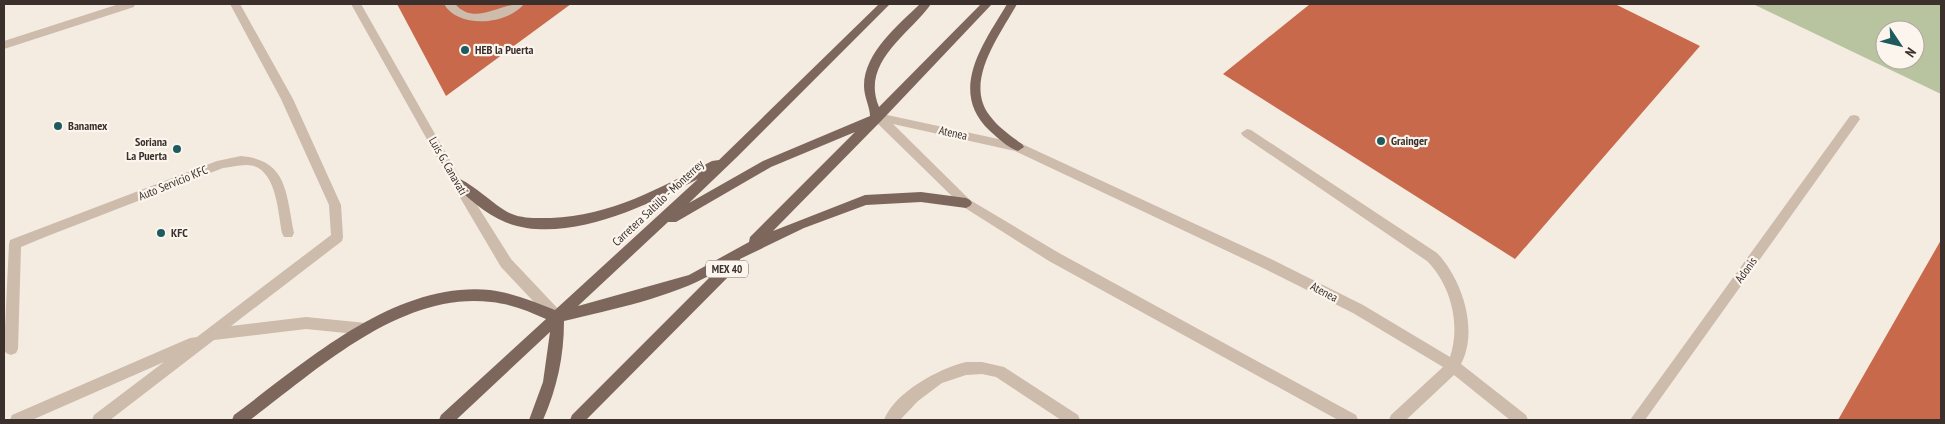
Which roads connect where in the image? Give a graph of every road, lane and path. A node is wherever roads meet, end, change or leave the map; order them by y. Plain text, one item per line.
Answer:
1 (130, 4) edge
2 (235, 4) edge
3 (356, 4) edge
4 (448, 4) edge
5 (519, 4) edge
6 (885, 4) edge
7 (926, 4) edge
8 (987, 4) edge
9 (1012, 4) edge
10 (4, 44) edge
11 (878, 117) junction
12 (1854, 120) dead end
13 (1247, 132) dead end
14 (1018, 147) junction
15 (733, 154) junction
16 (456, 180) junction
17 (966, 204) junction
18 (652, 229) junction
19 (288, 233) dead end
20 (748, 248) junction
21 (557, 317) junction
22 (366, 329) junction
23 (214, 334) junction
24 (10, 349) dead end
25 (1453, 366) junction
26 (17, 420) edge
27 (99, 420) edge
28 (239, 420) edge
29 (446, 420) edge
30 (536, 420) edge
31 (577, 420) edge
32 (891, 420) edge
33 (1073, 420) edge
34 (1351, 420) edge
35 (1396, 420) edge
36 (1521, 420) edge
37 (1637, 420) edge

1 - 10 street
2 - 23 street
3 - 16 street, Luis G. Canavati
4 - 5 street
6 - 15 main road, Carretera Saltillo - Monterrey
7 - 11 main road
8 - 11 main road, MEX 40
9 - 14 main road
11 - 14 street, Atenea
11 - 17 street
11 - 18 main road
11 - 20 main road, MEX 40
12 - 37 street, Adonis
13 - 25 street
14 - 25 street, Atenea
15 - 16 main road
15 - 18 main road, Carretera Saltillo - Monterrey
16 - 21 street, Luis G. Canavati
17 - 20 main road
17 - 34 street
18 - 21 main road, Carretera Saltillo - Monterrey
19 - 24 street, Auto Servicio KFC
20 - 21 main road
20 - 31 main road, MEX 40
21 - 22 main road
21 - 29 main road, Carretera Saltillo - Monterrey
21 - 30 main road
22 - 23 street
22 - 28 main road
23 - 26 street
23 - 27 street
25 - 35 street
25 - 36 street, Atenea
32 - 33 street

